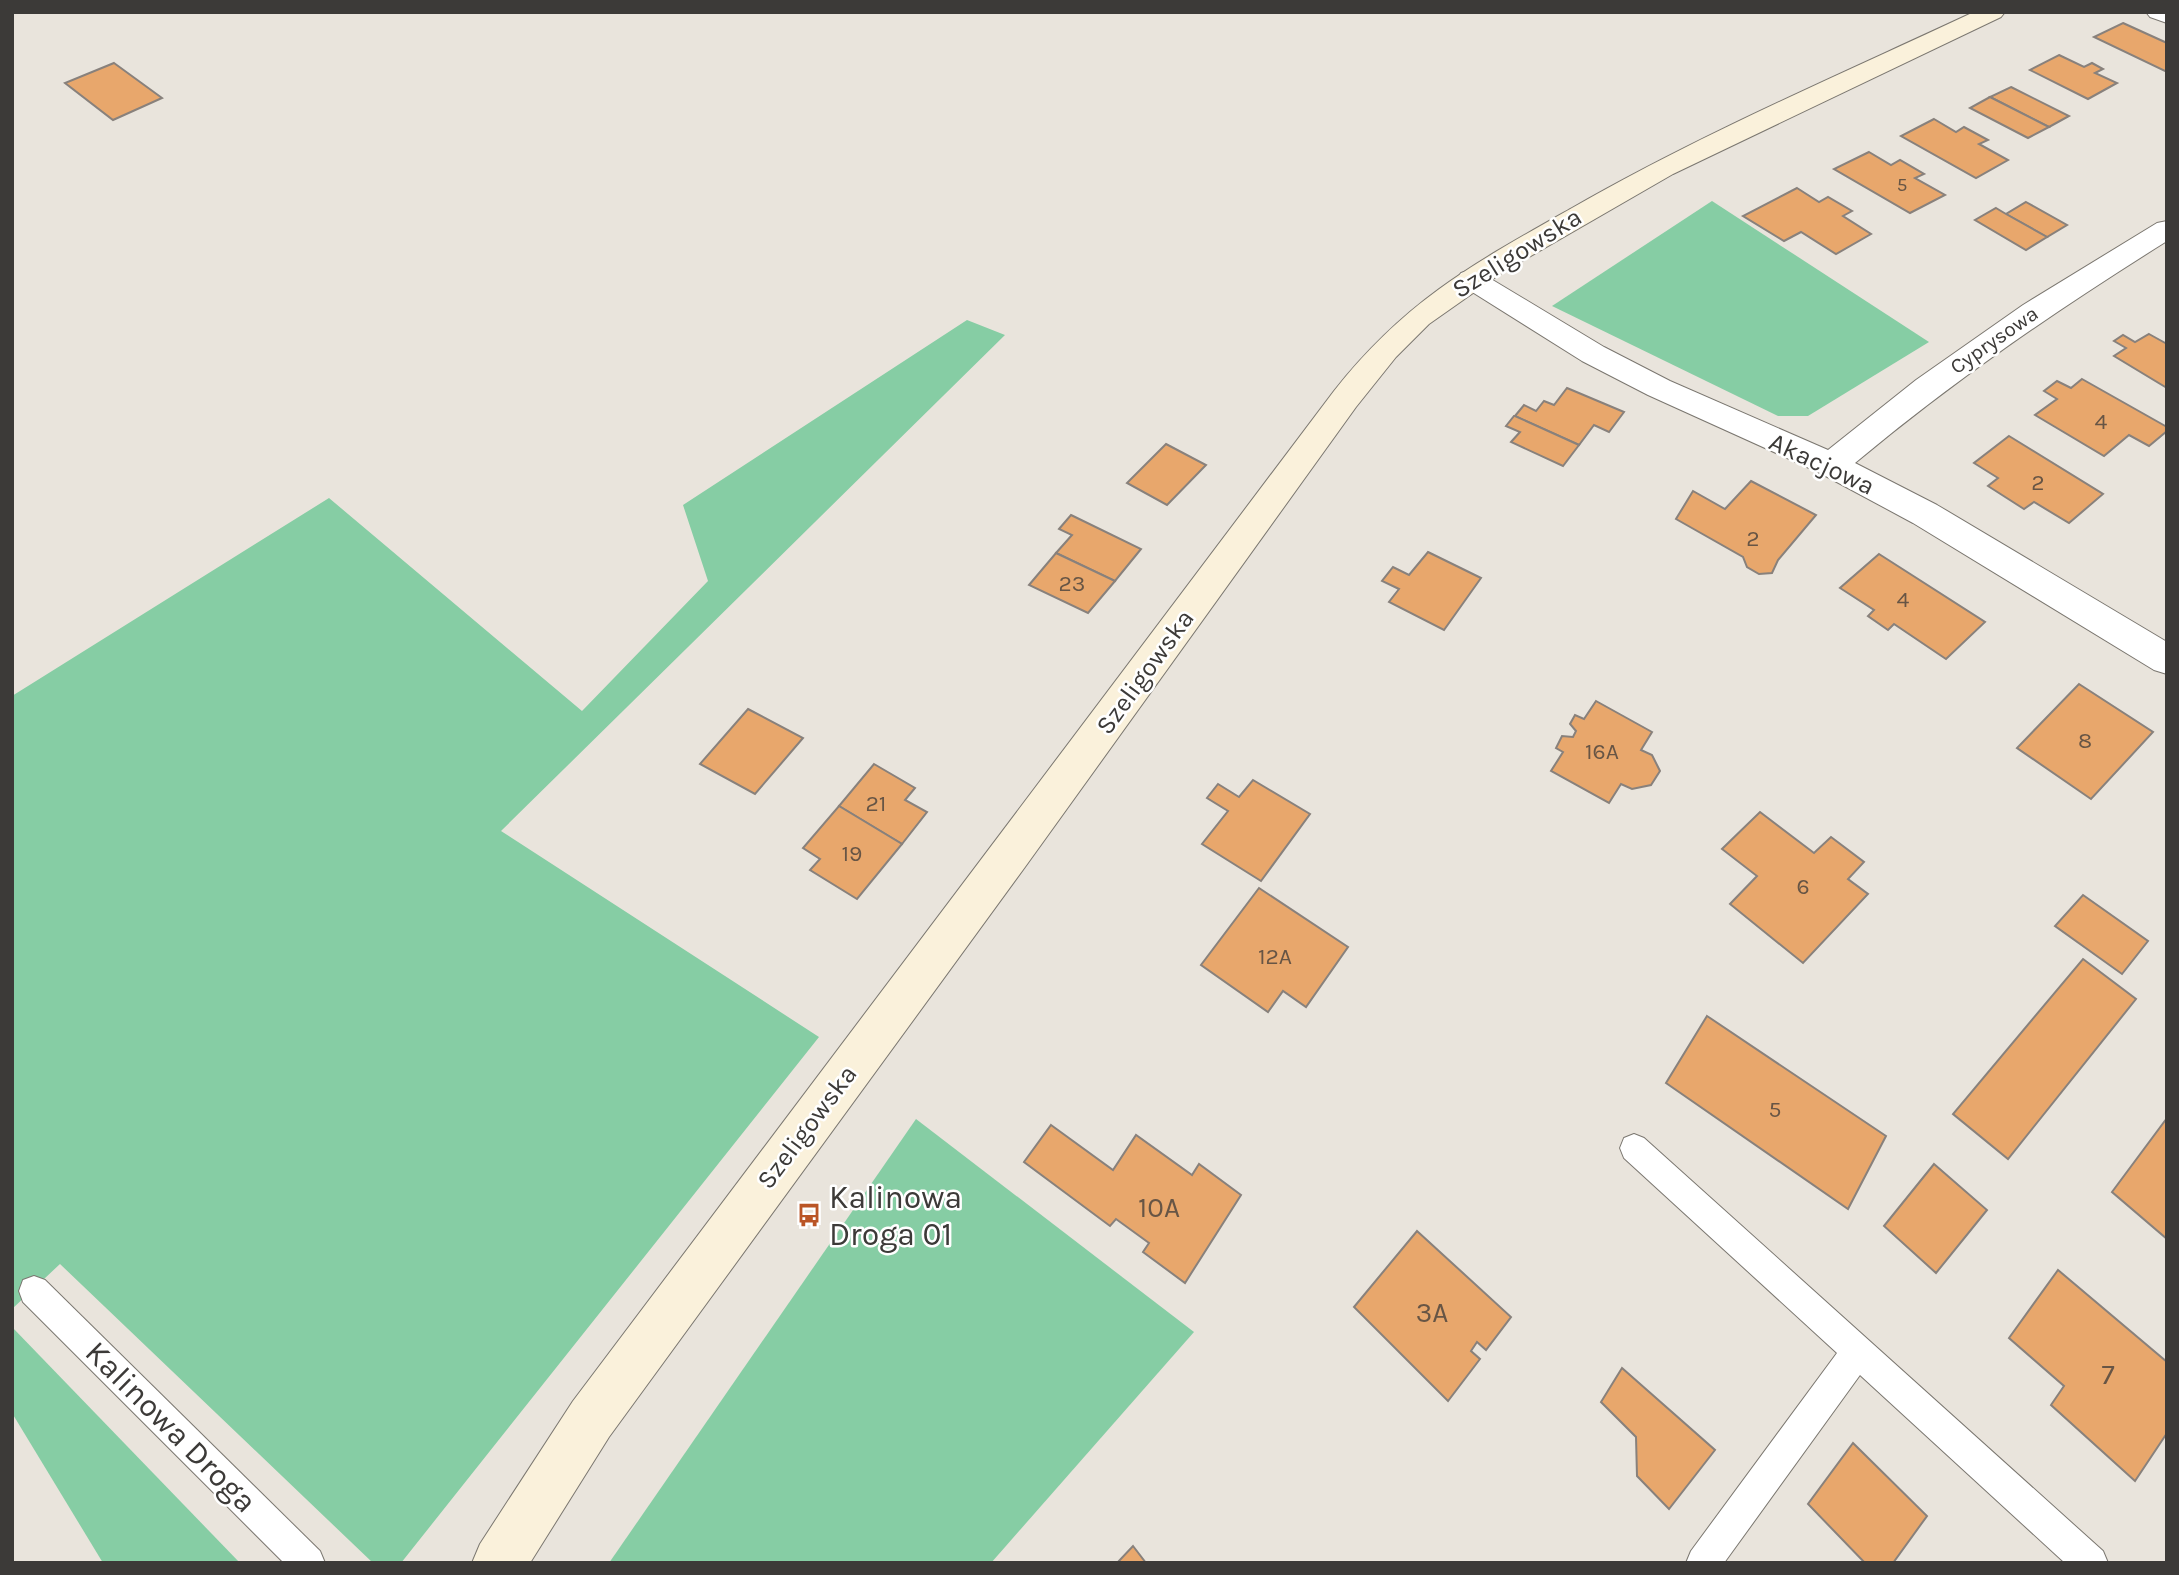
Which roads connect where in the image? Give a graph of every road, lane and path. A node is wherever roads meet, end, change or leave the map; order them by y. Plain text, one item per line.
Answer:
1 (1993, 12) edge
2 (2158, 12) edge
3 (2167, 16) edge
4 (2167, 229) edge
5 (1471, 279) junction
6 (1831, 465) junction
7 (2167, 660) edge
8 (1634, 1148) dead end
9 (34, 1291) dead end
10 (1858, 1351) junction
11 (308, 1563) edge
12 (499, 1563) edge
13 (1703, 1563) edge
14 (2091, 1563) edge

1 - 5 street, Szeligowska
2 - 3 street
4 - 6 street, Cyprysowa
5 - 6 street, Akacjowa
5 - 12 street, Szeligowska
6 - 7 street, Akacjowa
8 - 10 lane
9 - 11 lane, Kalinowa Droga
10 - 13 lane
10 - 14 lane

